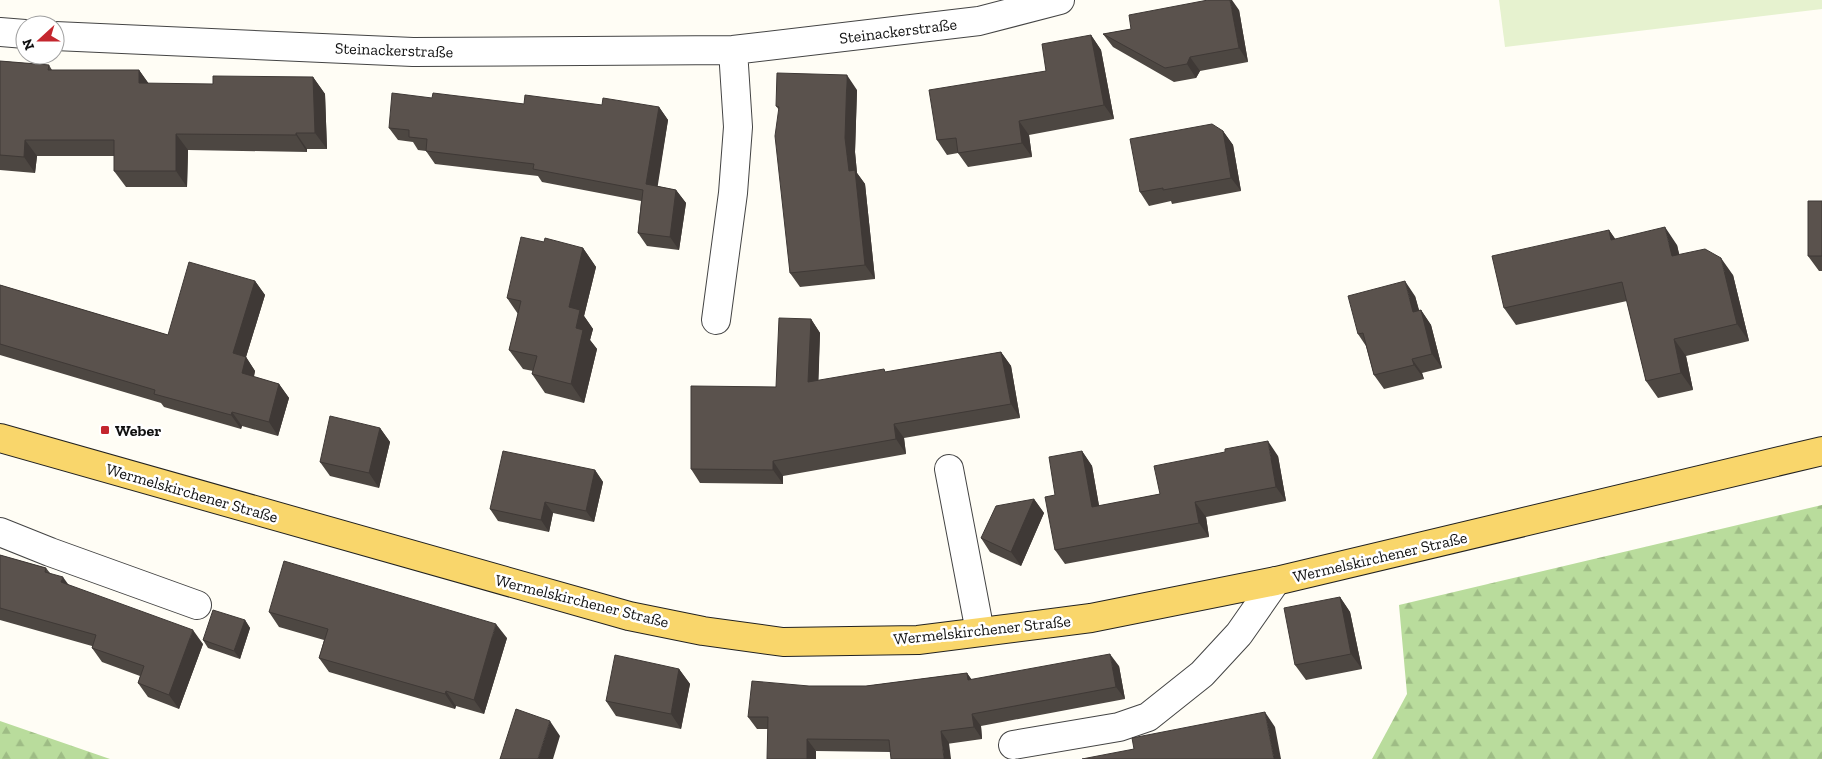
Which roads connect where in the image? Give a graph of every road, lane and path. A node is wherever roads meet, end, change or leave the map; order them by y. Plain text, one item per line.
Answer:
1 (1060, 0) edge
2 (0, 32) edge
3 (15, 33) edge
4 (65, 36) edge
5 (733, 50) junction
6 (716, 320) dead end
7 (0, 438) edge
8 (1822, 451) edge
9 (950, 469) dead end
10 (0, 532) edge
11 (1276, 582) junction
12 (198, 605) dead end
13 (980, 632) junction
14 (1013, 745) dead end

1 - 5 street, Steinackerstraße
2 - 3 street
4 - 5 street, Steinackerstraße
5 - 6 street
7 - 13 main road, Wermelskirchener Straße
8 - 11 main road, Wermelskirchener Straße
9 - 13 street
10 - 12 street
11 - 13 main road, Wermelskirchener Straße
11 - 14 street

